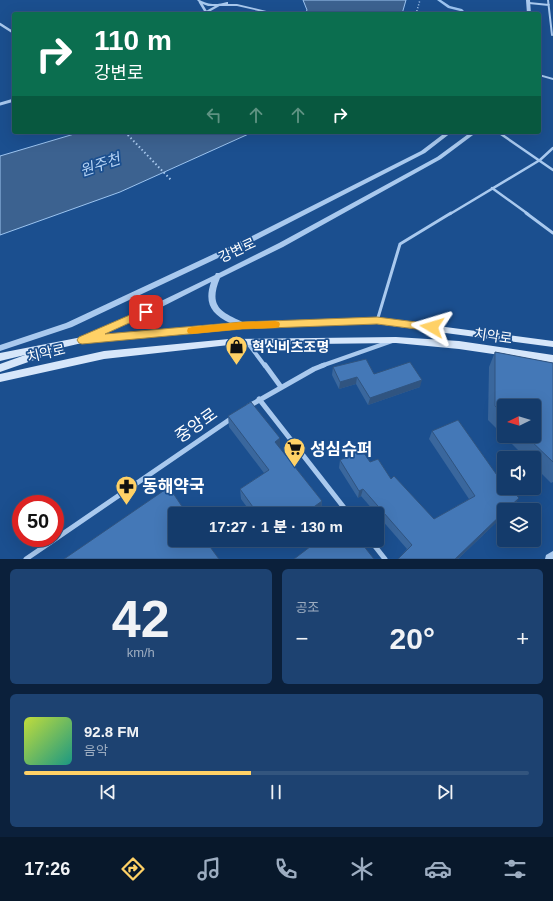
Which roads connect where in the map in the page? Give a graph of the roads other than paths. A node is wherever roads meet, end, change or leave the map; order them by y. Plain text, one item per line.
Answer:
1 (232, 0) edge
2 (548, 0) edge
3 (200, 1) edge
4 (529, 2) edge
5 (221, 5) junction
6 (237, 5) junction
7 (549, 5) junction
8 (204, 12) edge
9 (206, 12) edge
10 (268, 12) edge
11 (0, 24) edge
12 (12, 32) edge
13 (552, 35) edge
14 (541, 76) edge
15 (553, 79) edge
16 (12, 101) edge
17 (0, 104) edge
18 (446, 134) edge
19 (471, 134) edge
20 (501, 134) edge
21 (553, 148) edge
22 (540, 160) junction
23 (553, 170) edge
24 (492, 188) junction
25 (553, 233) edge
26 (218, 275) junction
27 (377, 321) junction
28 (242, 325) junction
29 (82, 340) junction
30 (396, 340) junction
31 (247, 342) junction
32 (553, 344) edge
33 (0, 348) edge
34 (0, 357) edge
35 (553, 359) edge
36 (0, 368) edge
37 (0, 378) edge
38 (281, 387) junction
39 (260, 399) junction
40 (246, 408) edge
41 (240, 412) edge
42 (344, 507) edge
43 (375, 547) edge
44 (553, 556) edge
45 (26, 559) edge
46 (384, 559) edge
47 (550, 559) edge

1 - 5 street
1 - 6 street
2 - 7 lane
3 - 5 street
3 - 8 street
4 - 7 lane
5 - 6 street
5 - 9 street
6 - 10 street
7 - 13 lane
11 - 12 street
14 - 15 street
16 - 17 street
18 - 33 street, 강변로
19 - 26 street, 강변로
20 - 22 lane
21 - 22 lane
22 - 23 lane
22 - 24 lane
24 - 25 lane
24 - 27 lane
26 - 28 street
26 - 29 street, 강변로
27 - 28 main road, 치악로
27 - 32 main road, 치악로
28 - 29 main road, 치악로
29 - 34 main road, 치악로
29 - 36 main road, 강변로
30 - 31 main road, 치악로
30 - 35 main road, 치악로
30 - 38 street
31 - 37 main road, 치악로
31 - 38 street
38 - 39 street
39 - 40 street
39 - 42 street
41 - 45 street, 중앙로
43 - 46 street
44 - 47 street

